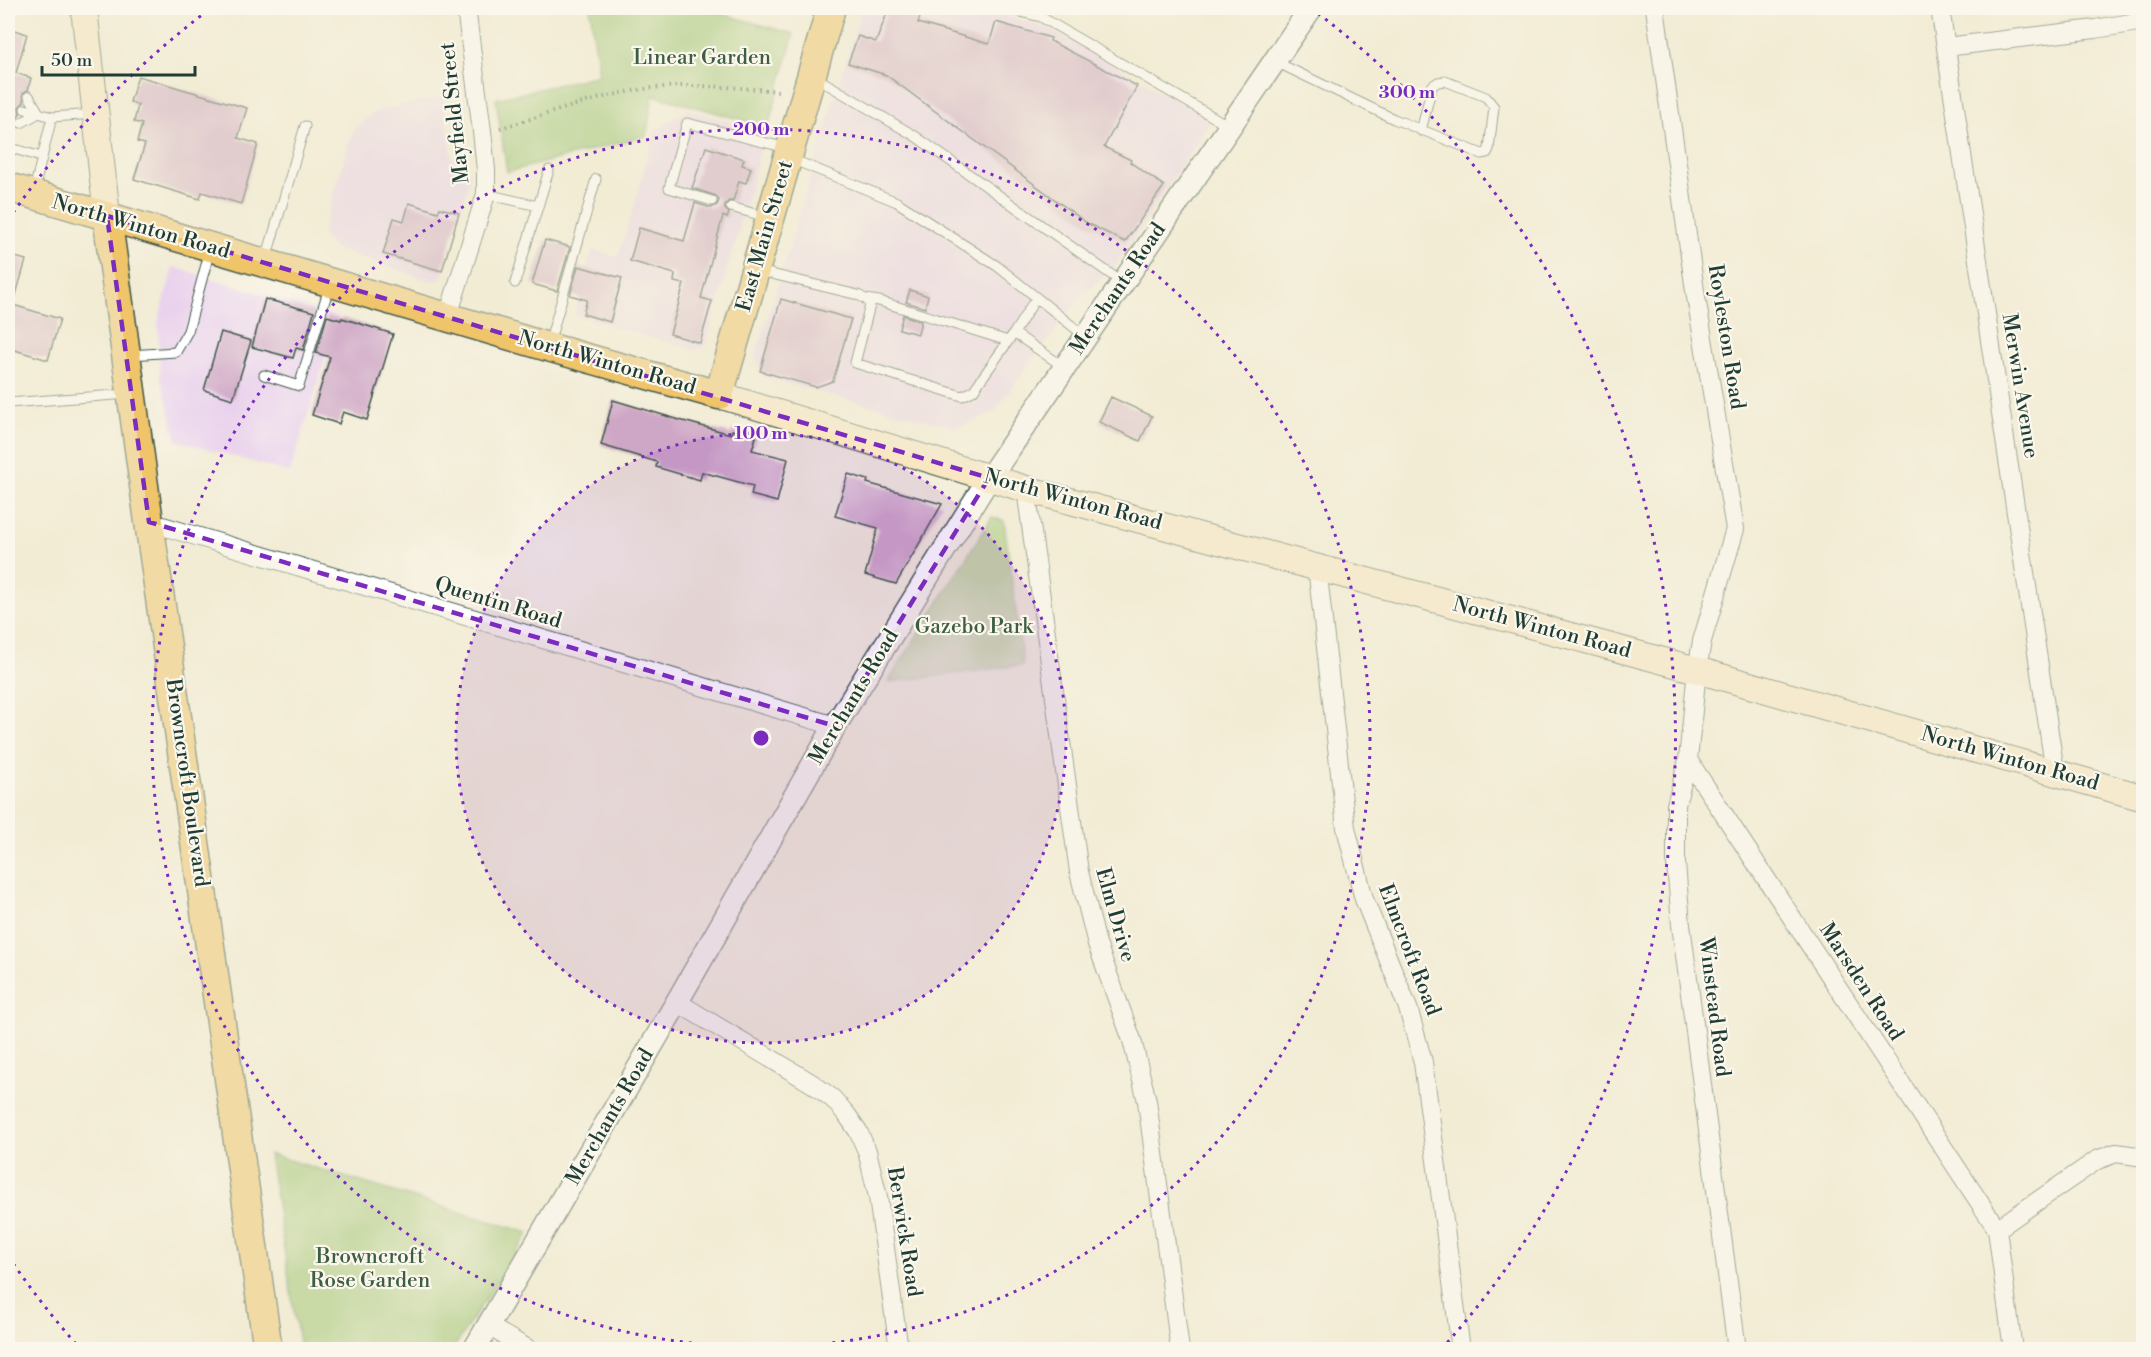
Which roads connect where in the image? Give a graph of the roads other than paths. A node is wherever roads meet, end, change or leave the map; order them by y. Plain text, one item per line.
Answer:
1 (84, 8) edge
2 (466, 8) edge
3 (831, 8) edge
4 (1005, 8) edge
5 (1311, 8) edge
6 (1655, 8) edge
7 (1940, 8) edge
8 (2144, 21) edge
9 (1946, 47) junction
10 (1274, 61) junction
11 (811, 75) junction
12 (29, 96) dead end
13 (25, 109) dead end
14 (39, 114) junction
15 (95, 114) junction
16 (52, 117) junction
17 (21, 123) dead end
18 (305, 126) dead end
19 (1229, 126) junction
20 (1421, 131) junction
21 (8, 147) edge
22 (788, 153) junction
23 (41, 156) junction
24 (549, 170) dead end
25 (596, 179) dead end
26 (20, 191) edge
27 (486, 194) junction
28 (712, 201) dead end
29 (538, 206) junction
30 (731, 207) dead end
31 (107, 216) junction
32 (770, 219) junction
33 (210, 248) junction
34 (265, 263) junction
35 (755, 270) junction
36 (330, 282) junction
37 (515, 283) dead end
38 (1123, 283) junction
39 (1036, 298) junction
40 (865, 299) junction
41 (448, 316) junction
42 (1011, 337) junction
43 (1086, 337) junction
44 (548, 347) junction
45 (127, 355) junction
46 (1064, 368) junction
47 (264, 375) dead end
48 (132, 393) junction
49 (719, 395) junction
50 (8, 403) edge
51 (988, 478) junction
52 (1026, 489) junction
53 (149, 522) junction
54 (1317, 566) junction
55 (1697, 670) junction
56 (835, 726) junction
57 (1688, 759) junction
58 (2055, 772) junction
59 (2144, 798) edge
60 (677, 1002) junction
61 (2144, 1157) edge
62 (1997, 1229) junction
63 (488, 1326) junction
64 (268, 1350) edge
65 (474, 1350) edge
66 (530, 1350) edge
67 (899, 1350) edge
68 (1180, 1350) edge
69 (1461, 1350) edge
70 (1737, 1350) edge
71 (2013, 1350) edge

1 - 15 main road
2 - 27 street, Mayfield Street
3 - 11 main road, East Main Street
4 - 19 lane
5 - 10 street, Merchants Road
6 - 55 street, Royleston Road
7 - 9 street, Merwin Avenue
8 - 9 street
9 - 58 street, Merwin Avenue
10 - 19 street, Merchants Road
10 - 20 lane
11 - 22 main road, East Main Street
11 - 38 lane
12 - 14 lane
13 - 14 lane
14 - 16 lane
14 - 17 lane
15 - 16 lane
15 - 31 main road
16 - 23 lane
18 - 34 lane
19 - 38 street, Merchants Road
20 - 20 lane
21 - 23 lane
22 - 28 lane
22 - 32 main road, East Main Street
22 - 39 lane
23 - 26 lane
24 - 29 lane
25 - 44 lane
26 - 31 main road, North Winton Road
27 - 29 lane
27 - 41 street, Mayfield Street
29 - 37 lane
30 - 32 lane
31 - 33 main road, North Winton Road
31 - 45 main road, Browncroft Boulevard
32 - 35 main road, East Main Street
33 - 34 main road, North Winton Road
33 - 45 lane
34 - 36 main road, North Winton Road
35 - 40 lane
35 - 49 main road, East Main Street
36 - 41 main road, North Winton Road
36 - 47 lane
38 - 43 street, Merchants Road
39 - 42 lane
39 - 43 lane
40 - 42 lane
40 - 42 lane
41 - 44 main road, North Winton Road
42 - 46 lane
43 - 46 street, Merchants Road
44 - 49 main road, North Winton Road
45 - 48 main road, Browncroft Boulevard
46 - 51 street, Merchants Road
48 - 50 lane
48 - 53 main road, Browncroft Boulevard
49 - 51 main road, North Winton Road
51 - 52 main road, North Winton Road
51 - 56 street, Merchants Road
52 - 54 main road, North Winton Road
52 - 68 street, Elm Drive
53 - 56 street, Quentin Road
53 - 64 main road, Browncroft Boulevard
54 - 55 main road, North Winton Road
54 - 69 street, Elmcroft Road
55 - 57 street, Winstead Road
55 - 58 main road, North Winton Road
56 - 60 street, Merchants Road
57 - 62 street, Marsden Road
57 - 70 street, Winstead Road
58 - 59 main road, North Winton Road
60 - 63 street, Merchants Road
60 - 67 street, Berwick Road
61 - 62 street
62 - 71 street
63 - 65 street, Merchants Road
63 - 66 street

